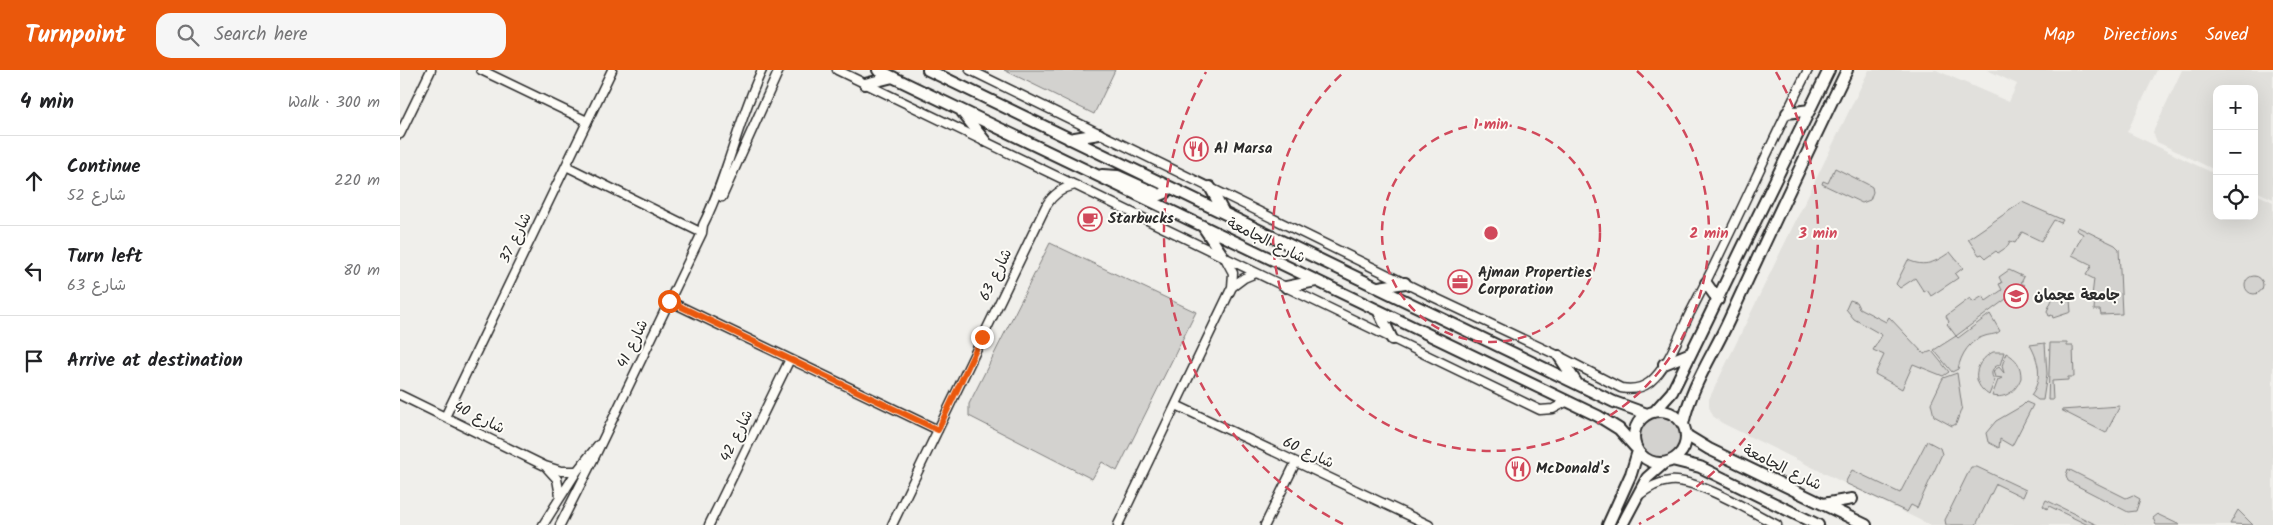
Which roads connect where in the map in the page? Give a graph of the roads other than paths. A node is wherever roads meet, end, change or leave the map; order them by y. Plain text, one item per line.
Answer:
1 (431, 70) edge
2 (481, 70) edge
3 (612, 70) edge
4 (762, 70) edge
5 (779, 70) edge
6 (837, 70) edge
7 (878, 70) edge
8 (928, 70) edge
9 (970, 70) edge
10 (1808, 70) edge
11 (1828, 70) edge
12 (1847, 70) edge
13 (893, 77) junction
14 (865, 84) junction
15 (1810, 110) junction
16 (961, 111) junction
17 (1787, 113) junction
18 (587, 121) junction
19 (400, 134) edge
20 (1099, 134) junction
21 (1069, 139) junction
22 (985, 141) junction
23 (566, 166) junction
24 (1098, 176) junction
25 (1075, 185) junction
26 (1169, 187) junction
27 (1210, 188) junction
28 (1224, 213) junction
29 (1203, 227) junction
30 (702, 233) junction
31 (1224, 257) junction
32 (1256, 273) junction
33 (1316, 281) junction
34 (1406, 283) junction
35 (1706, 283) junction
36 (1232, 287) junction
37 (1286, 287) junction
38 (1379, 287) junction
39 (1718, 300) junction
40 (669, 301) junction
41 (1379, 312) junction
42 (1392, 338) junction
43 (1692, 353) junction
44 (1559, 356) junction
45 (790, 359) junction
46 (1664, 364) junction
47 (1578, 385) junction
48 (400, 395) edge
49 (1566, 402) junction
50 (1176, 405) junction
51 (1651, 412) junction
52 (445, 417) junction
53 (1683, 424) junction
54 (938, 430) junction
55 (1686, 435) junction
56 (602, 440) junction
57 (1636, 449) junction
58 (1668, 461) junction
59 (1296, 462) junction
60 (545, 466) junction
61 (577, 472) junction
62 (560, 496) junction
63 (1635, 498) junction
64 (1852, 499) dead end
65 (1823, 504) junction
66 (1800, 517) junction
67 (543, 525) edge
68 (560, 525) edge
69 (709, 525) edge
70 (892, 525) edge
71 (1118, 525) edge
72 (1265, 525) edge
73 (1428, 525) edge
74 (1608, 525) edge
75 (1622, 525) edge
76 (1777, 525) edge
77 (1808, 525) edge
78 (1818, 525) edge
79 (1866, 525) edge

1 - 19 street
2 - 18 street
3 - 18 street, شارع 37
4 - 30 street, شارع 41
5 - 30 street, شارع 41
6 - 14 street
7 - 13 main road, شارع الجامعة
8 - 21 main road, شارع الجامعة
9 - 20 street
10 - 17 street
11 - 15 main road
12 - 53 main road
13 - 14 main road
13 - 16 main road, شارع الجامعة
14 - 22 street
15 - 17 main road
15 - 39 main road
16 - 22 main road
16 - 24 main road, شارع الجامعة
17 - 35 street
18 - 23 street, شارع 37
20 - 21 main road
20 - 27 street
21 - 26 main road, شارع الجامعة
22 - 25 street
23 - 30 street
23 - 52 street, شارع 37
24 - 26 main road
24 - 29 main road, شارع الجامعة
25 - 31 street
25 - 54 street, شارع 63
26 - 28 main road, شارع الجامعة
27 - 28 main road
27 - 34 street
28 - 38 main road, شارع الجامعة
29 - 31 main road
29 - 33 main road, شارع الجامعة
30 - 40 street, شارع 41
31 - 32 street
31 - 36 street
32 - 36 street
32 - 37 street
33 - 37 main road
33 - 41 main road, شارع الجامعة
34 - 38 main road
34 - 44 street
35 - 39 main road
35 - 46 street
36 - 50 street
37 - 42 street
38 - 47 main road, شارع الجامعة
39 - 43 main road
40 - 45 street
40 - 56 street, شارع 41
41 - 42 main road
41 - 49 main road, شارع الجامعة
42 - 49 street
43 - 46 main road
43 - 51 main road
44 - 46 street
44 - 47 main road
45 - 54 street
45 - 69 street, شارع 42
47 - 51 main road, شارع الجامعة
48 - 52 street, شارع 40
49 - 57 main road, شارع الجامعة
50 - 59 street, شارع 60
50 - 71 street
51 - 53 main road
51 - 57 main road
52 - 60 street, شارع 40
53 - 55 main road
54 - 70 street, شارع 63
55 - 58 main road
55 - 65 main road, شارع الجامعة
56 - 61 street, شارع 41
56 - 68 street, شارع 41
57 - 58 main road
57 - 74 main road
58 - 63 main road
58 - 66 main road
59 - 72 street
59 - 73 street, شارع 60
60 - 61 street, شارع 40
60 - 62 street
61 - 62 street, شارع 41
62 - 67 street, شارع 41
63 - 75 main road
63 - 76 street
64 - 65 main road
65 - 79 main road, شارع الجامعة
66 - 77 main road
66 - 78 main road

